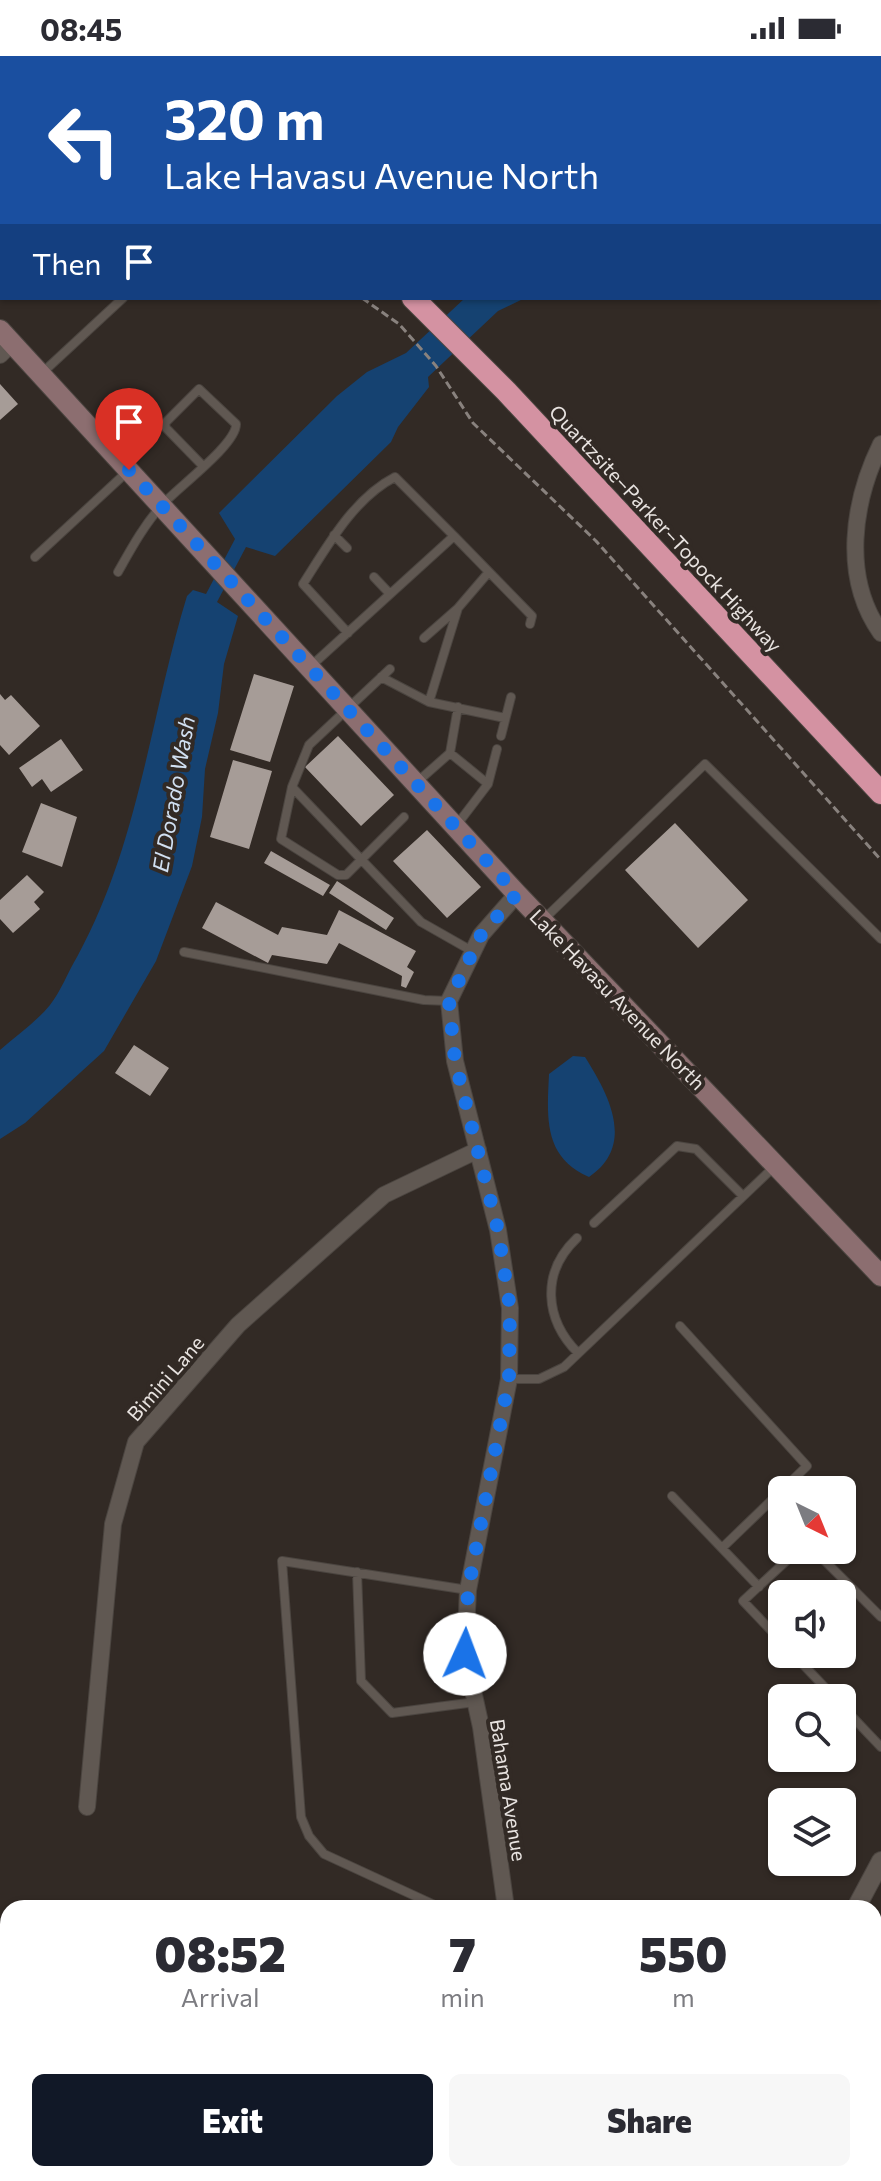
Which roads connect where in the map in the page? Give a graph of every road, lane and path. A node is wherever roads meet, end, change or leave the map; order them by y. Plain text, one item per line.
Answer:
1 (121, 300) edge
2 (365, 300) edge
3 (415, 300) edge
4 (4, 343) edge
5 (41, 374) junction
6 (881, 444) edge
7 (203, 466) junction
8 (129, 470) junction
9 (161, 506) junction
10 (334, 535) junction
11 (454, 536) junction
12 (347, 548) dead end
13 (35, 557) dead end
14 (118, 572) dead end
15 (488, 573) junction
16 (374, 577) dead end
17 (390, 594) junction
18 (458, 608) junction
19 (530, 624) dead end
20 (348, 633) junction
21 (881, 633) edge
22 (424, 638) dead end
23 (311, 667) junction
24 (390, 669) dead end
25 (381, 677) junction
26 (511, 697) dead end
27 (429, 702) junction
28 (347, 707) junction
29 (458, 707) junction
30 (505, 718) junction
31 (501, 736) dead end
32 (497, 749) dead end
33 (450, 753) junction
34 (416, 783) junction
35 (488, 784) junction
36 (292, 787) junction
37 (881, 793) edge
38 (404, 817) dead end
39 (456, 826) junction
40 (361, 860) junction
41 (881, 860) edge
42 (517, 894) junction
43 (544, 919) junction
44 (881, 939) edge
45 (184, 952) dead end
46 (473, 952) junction
47 (449, 1001) junction
48 (478, 1150) junction
49 (776, 1165) junction
50 (743, 1196) junction
51 (594, 1223) dead end
52 (577, 1238) dead end
53 (881, 1276) edge
54 (680, 1326) dead end
55 (578, 1353) junction
56 (509, 1379) junction
57 (672, 1496) dead end
58 (722, 1548) junction
59 (783, 1564) edge
60 (828, 1564) edge
61 (357, 1572) junction
62 (759, 1587) junction
63 (468, 1590) junction
64 (881, 1617) edge
65 (768, 1627) edge
66 (806, 1668) edge
67 (822, 1684) edge
68 (475, 1702) junction
69 (856, 1721) edge
70 (881, 1747) edge
71 (87, 1807) dead end
72 (881, 1861) edge
73 (424, 1900) edge
74 (505, 1900) edge
75 (860, 1900) edge

1 - 5 lane
2 - 41 path
3 - 37 highway, Quartzsite–Parker–Topock Highway
4 - 5 main road, Lake Havasu Avenue North
5 - 8 main road, Lake Havasu Avenue North
6 - 21 street
7 - 7 lane
7 - 9 lane
8 - 9 main road, Lake Havasu Avenue North
8 - 13 lane
9 - 14 lane
9 - 23 main road, Lake Havasu Avenue North
10 - 11 lane
10 - 12 lane
10 - 20 lane
11 - 15 lane
11 - 17 lane
15 - 18 lane
15 - 19 lane
16 - 17 lane
17 - 20 lane
18 - 22 lane
18 - 27 lane
20 - 23 lane
23 - 28 main road, Lake Havasu Avenue North
24 - 25 lane
25 - 27 lane
25 - 28 lane
26 - 30 lane
27 - 29 lane
28 - 34 main road, Lake Havasu Avenue North
28 - 36 lane
29 - 30 lane
29 - 33 lane
30 - 31 lane
32 - 35 lane
33 - 34 lane
33 - 35 lane
34 - 39 main road, Lake Havasu Avenue North
35 - 39 lane
36 - 40 lane
36 - 40 lane
38 - 40 lane
39 - 42 main road, Lake Havasu Avenue North
40 - 46 lane
42 - 43 main road, Lake Havasu Avenue North
42 - 46 street
43 - 44 lane
43 - 49 main road, Lake Havasu Avenue North
45 - 47 lane
46 - 47 street
47 - 48 street, Bahama Avenue
48 - 56 street, Bahama Avenue
48 - 71 street, Bimini Lane
49 - 50 lane
49 - 53 main road, Lake Havasu Avenue North
50 - 51 lane
50 - 55 lane
52 - 55 lane
54 - 58 lane
55 - 56 lane
56 - 63 street, Bahama Avenue
57 - 58 lane
58 - 62 lane
59 - 62 lane
60 - 64 lane
61 - 63 lane
61 - 68 lane
61 - 73 lane
62 - 65 lane
63 - 68 street, Bahama Avenue
66 - 67 lane
68 - 74 street, Bahama Avenue
69 - 70 lane
72 - 75 street

